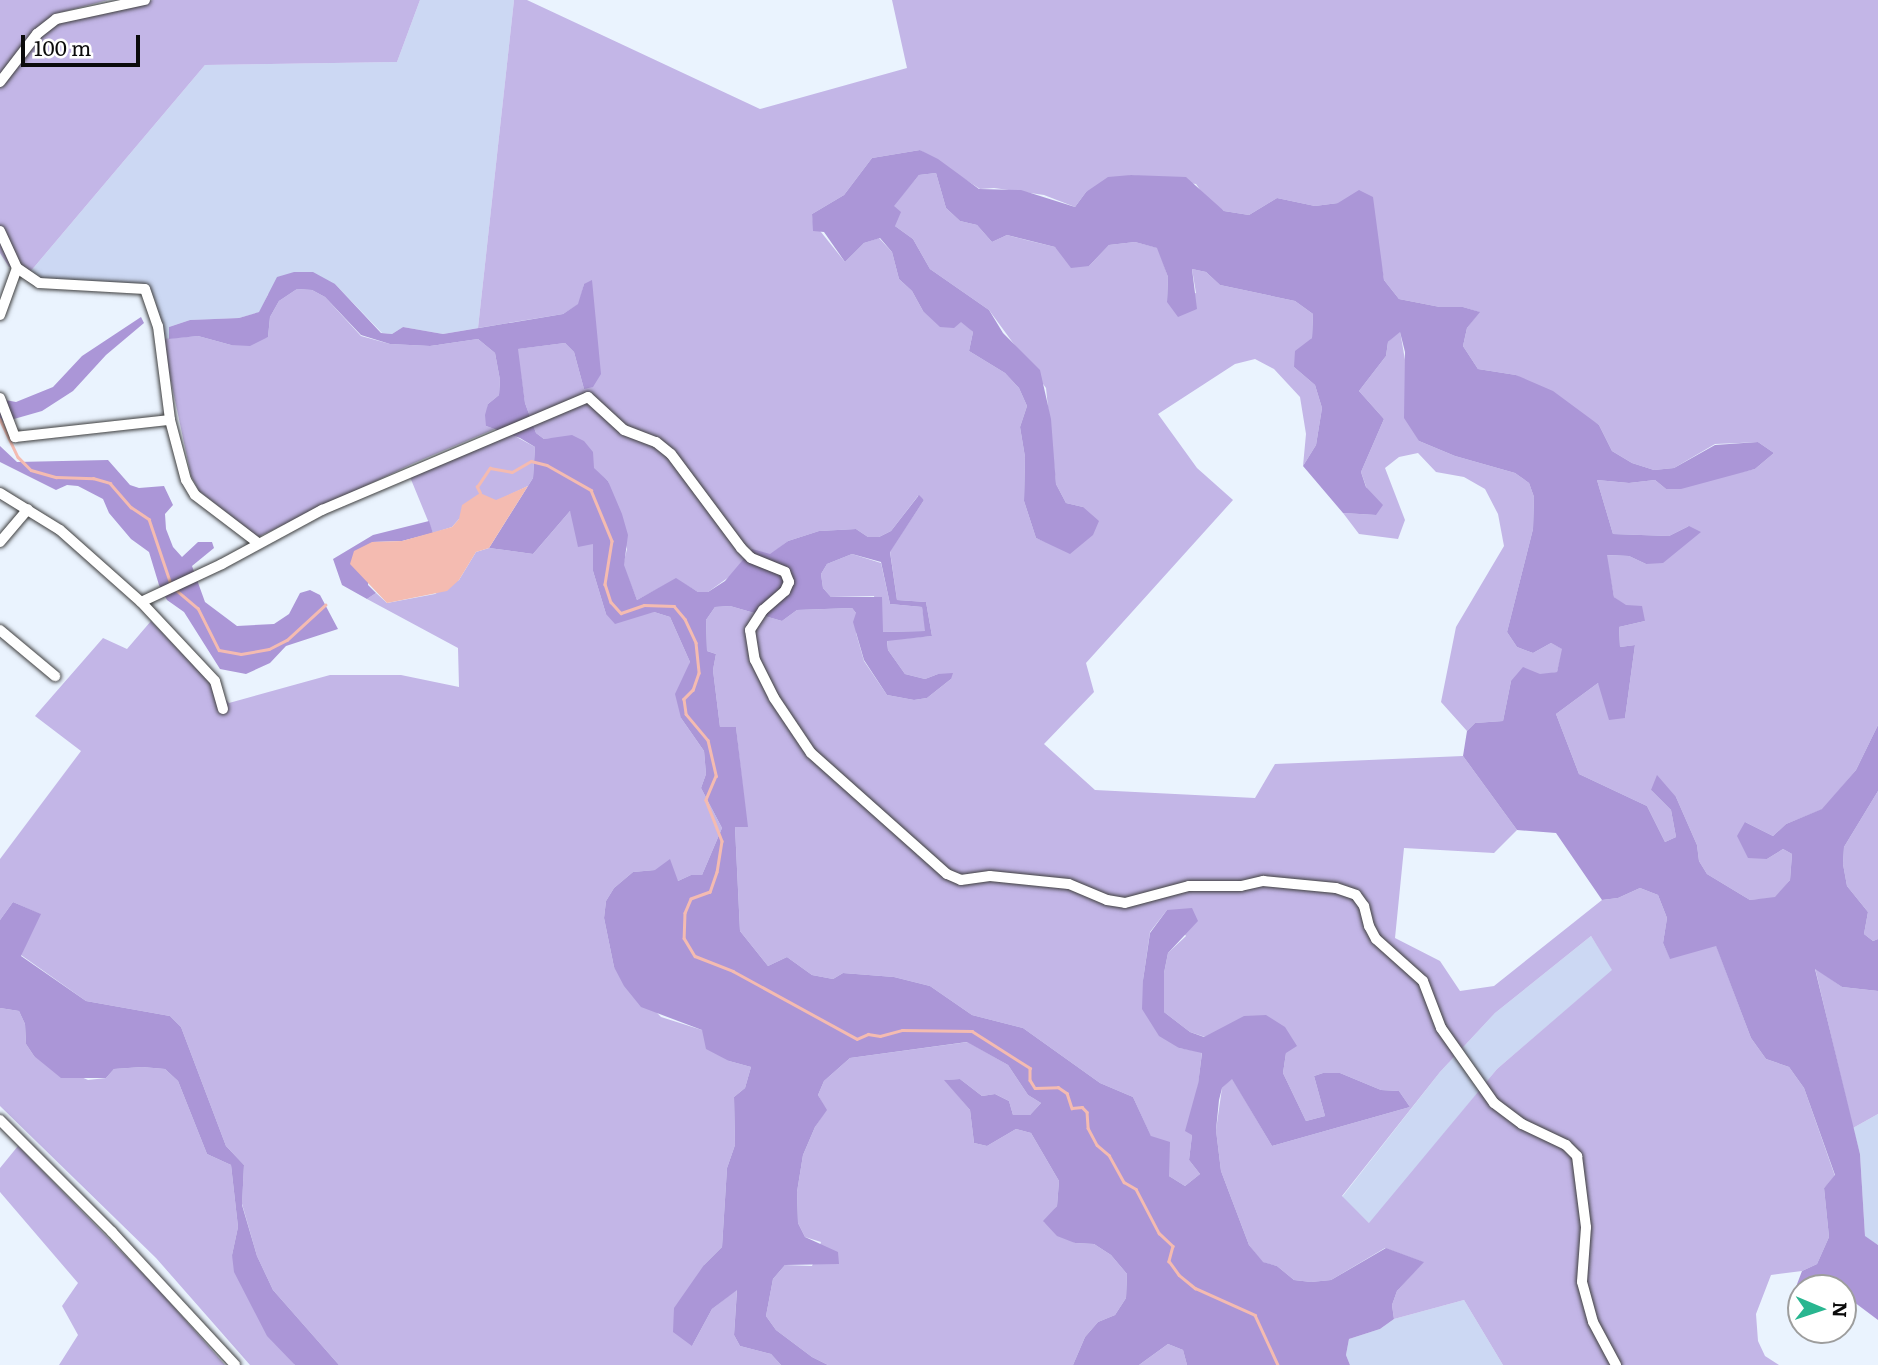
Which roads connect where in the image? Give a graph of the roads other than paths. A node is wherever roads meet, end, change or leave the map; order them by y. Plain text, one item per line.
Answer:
1 (145, 0) edge
2 (0, 82) edge
3 (0, 231) edge
4 (17, 268) junction
5 (0, 315) edge
6 (0, 398) edge
7 (170, 420) junction
8 (0, 493) edge
9 (29, 509) junction
10 (0, 542) edge
11 (258, 543) junction
12 (141, 602) junction
13 (0, 631) edge
14 (55, 676) dead end
15 (223, 709) dead end
16 (0, 1120) edge
17 (236, 1365) edge
18 (1616, 1365) edge

1 - 2 street
3 - 4 street
4 - 5 street
4 - 7 street
6 - 7 street
7 - 11 street
8 - 9 street
9 - 10 street
9 - 12 street
11 - 12 street
11 - 18 street
12 - 15 street
13 - 14 street
16 - 17 street

